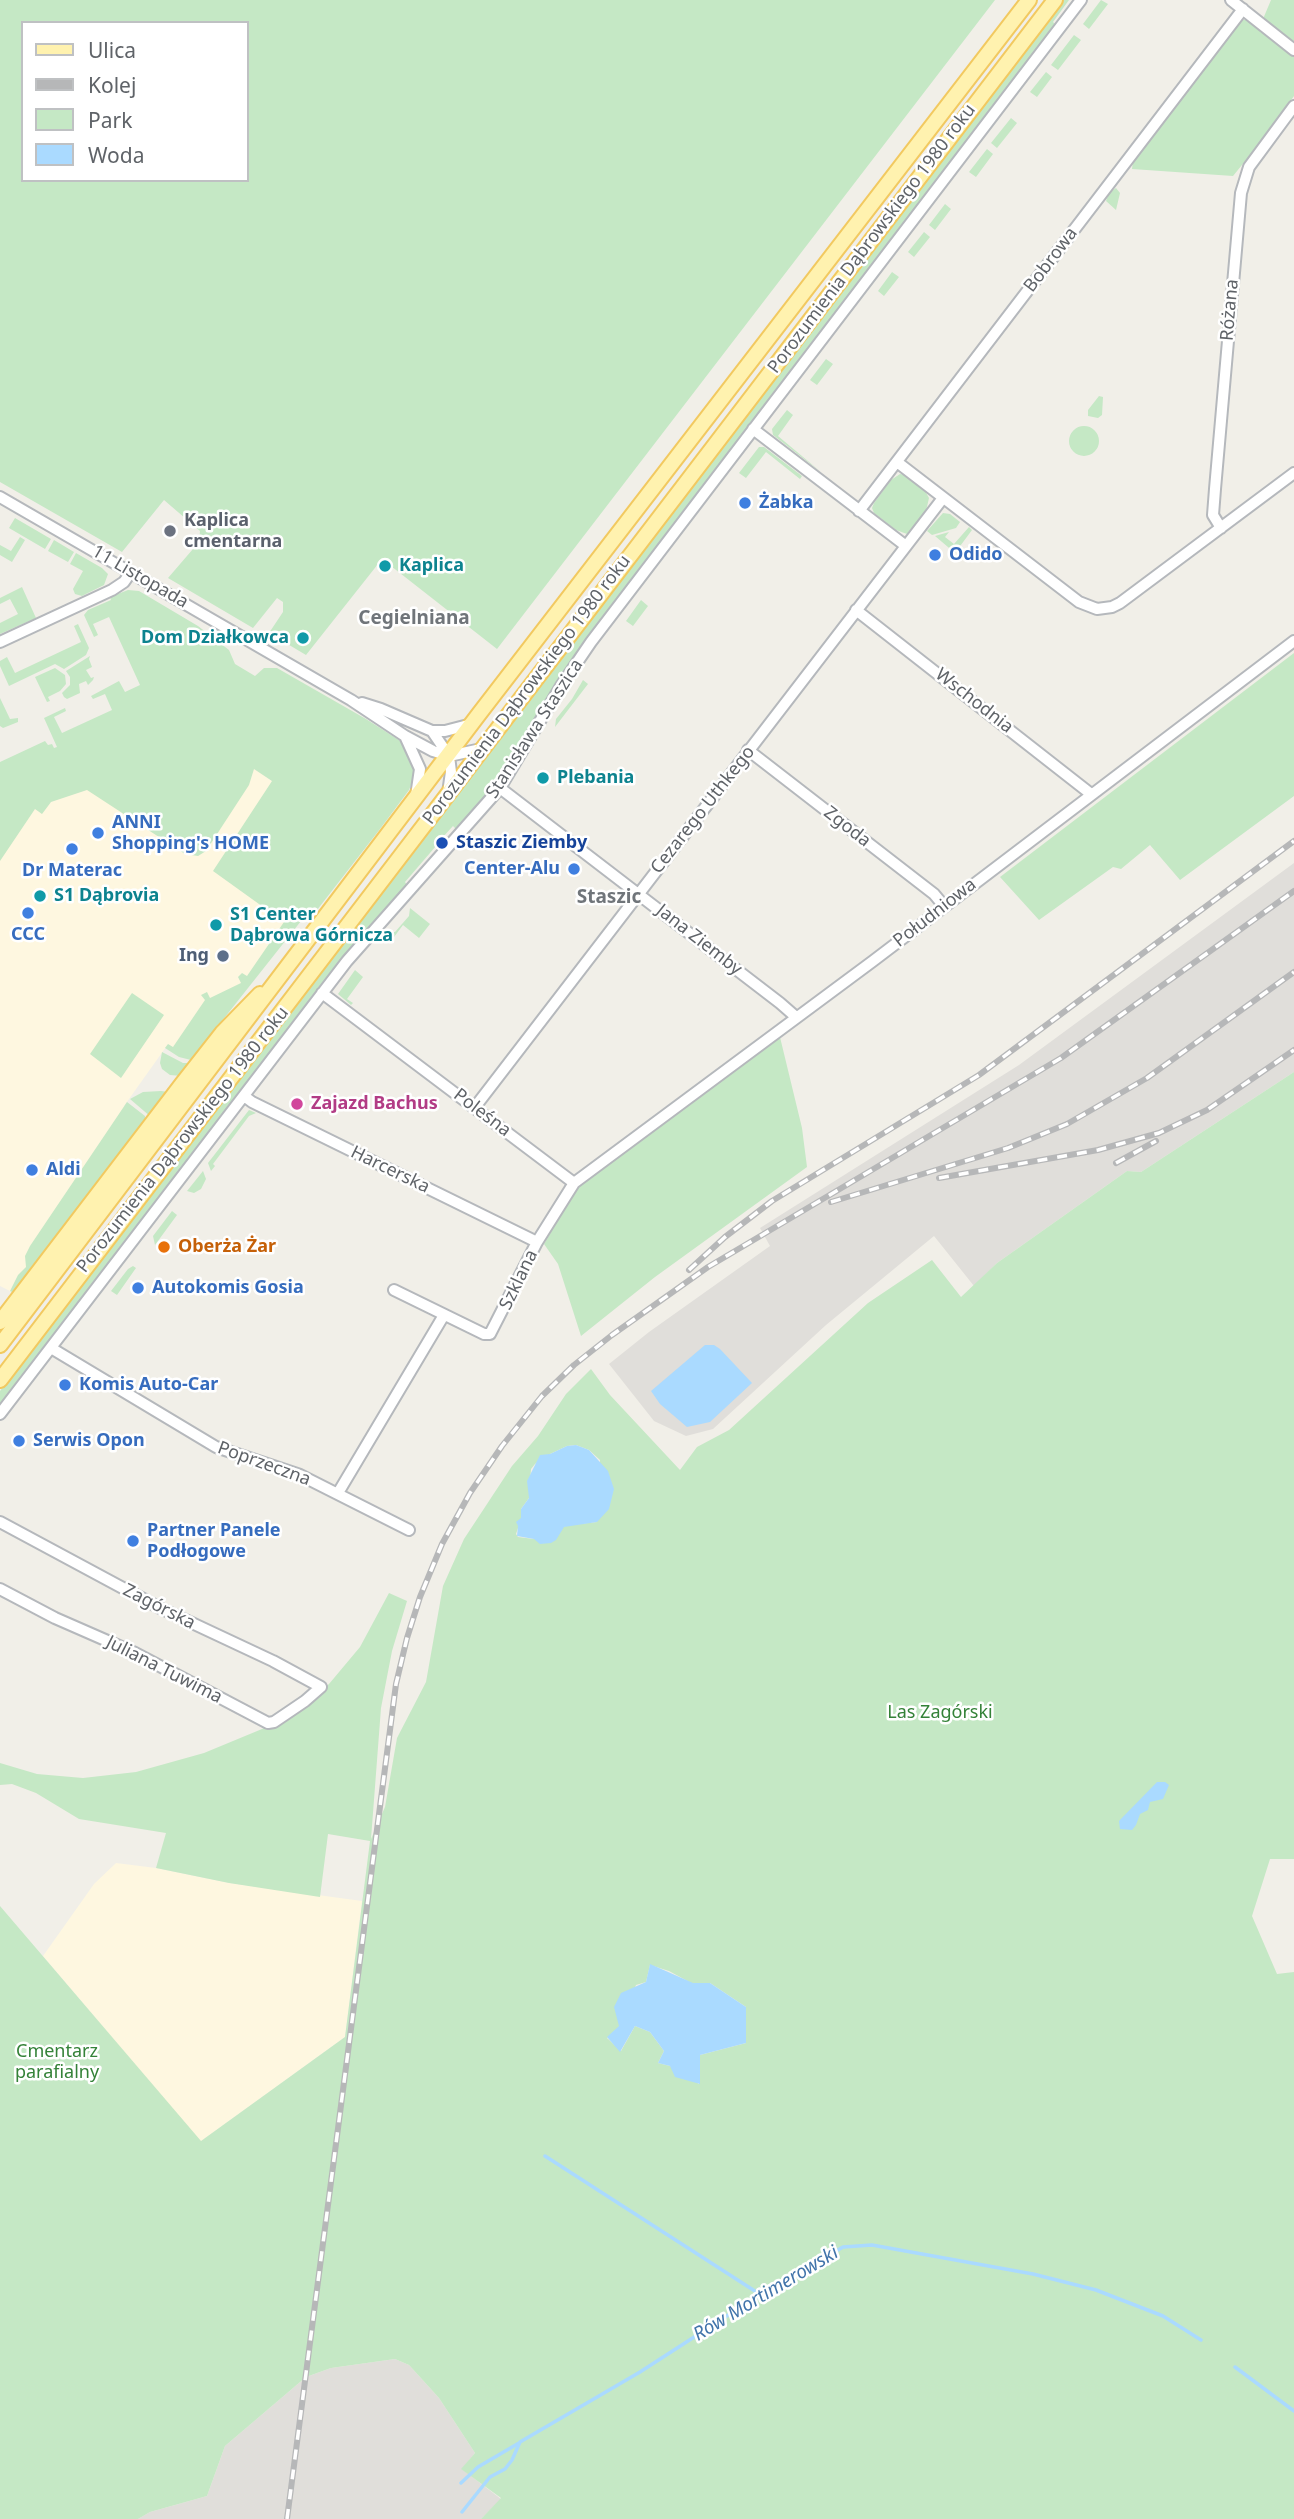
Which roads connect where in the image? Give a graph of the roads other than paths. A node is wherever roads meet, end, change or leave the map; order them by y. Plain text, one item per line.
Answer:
1 (1029, 0) edge
2 (1055, 0) edge
3 (1081, 0) edge
4 (1231, 0) edge
5 (1243, 9) junction
6 (1294, 50) edge
7 (1294, 106) edge
8 (753, 429) junction
9 (897, 462) junction
10 (1294, 473) edge
11 (0, 497) edge
12 (943, 498) junction
13 (859, 510) junction
14 (1221, 528) junction
15 (906, 546) junction
16 (131, 572) junction
17 (856, 610) junction
18 (1294, 641) edge
19 (0, 642) edge
20 (351, 700) junction
21 (472, 724) junction
22 (432, 731) junction
23 (405, 736) junction
24 (481, 749) junction
25 (748, 751) junction
26 (449, 756) junction
27 (500, 788) junction
28 (448, 794) junction
29 (1091, 794) junction
30 (416, 801) junction
31 (638, 893) junction
32 (944, 906) junction
33 (291, 964) junction
34 (322, 993) junction
35 (796, 1017) junction
36 (244, 1096) junction
37 (475, 1107) junction
38 (574, 1183) junction
39 (537, 1242) junction
40 (394, 1290) dead end
41 (444, 1315) junction
42 (0, 1322) edge
43 (0, 1345) edge
44 (51, 1348) junction
45 (0, 1380) edge
46 (0, 1414) edge
47 (338, 1493) junction
48 (0, 1522) edge
49 (409, 1530) dead end
50 (0, 1590) edge
51 (321, 1687) joint

1 - 21 main road, Porozumienia Dąbrowskiego 1980 roku
2 - 24 main road, Porozumienia Dąbrowskiego 1980 roku
3 - 8 street, Stanisława Staszica
4 - 5 street
5 - 6 street
5 - 9 street, Bobrowa
7 - 14 street, Różana
8 - 13 street
8 - 27 street, Stanisława Staszica
9 - 12 street
9 - 13 street, Bobrowa
10 - 14 street
11 - 16 street, 11 Listopada
12 - 14 street
12 - 15 street, Cezarego Uthkego
13 - 15 street
15 - 17 street, Cezarego Uthkego
16 - 19 street
16 - 20 street, 11 Listopada
17 - 25 street, Cezarego Uthkego
17 - 29 street, Wschodnia
18 - 29 street, Południowa
20 - 22 street, 11 Listopada
20 - 23 street, 11 Listopada
21 - 22 street
21 - 26 main road, Porozumienia Dąbrowskiego 1980 roku
22 - 26 street
23 - 26 street, 11 Listopada
23 - 30 street
24 - 26 street
24 - 28 main road, Porozumienia Dąbrowskiego 1980 roku
25 - 31 street, Cezarego Uthkego
25 - 32 street, Zgoda
26 - 28 street
26 - 30 main road, Porozumienia Dąbrowskiego 1980 roku
27 - 31 street, Jana Ziemby
27 - 34 street, Stanisława Staszica
28 - 45 main road, Porozumienia Dąbrowskiego 1980 roku
29 - 32 street, Południowa
30 - 33 main road, Porozumienia Dąbrowskiego 1980 roku
31 - 35 street, Jana Ziemby
31 - 37 street, Cezarego Uthkego
32 - 35 street, Południowa
33 - 42 main road
33 - 43 main road, Porozumienia Dąbrowskiego 1980 roku
34 - 36 street, Stanisława Staszica
34 - 37 street, Poleśna
35 - 38 street, Południowa
36 - 39 street, Harcerska
36 - 44 street, Stanisława Staszica
37 - 38 street, Poleśna
38 - 39 street, Szklana
39 - 41 street, Szklana
40 - 41 street, Szklana
41 - 47 street
44 - 46 street, Stanisława Staszica
44 - 47 street, Poprzeczna
47 - 49 street, Poprzeczna
48 - 51 street, Zagórska
50 - 51 street, Juliana Tuwima

